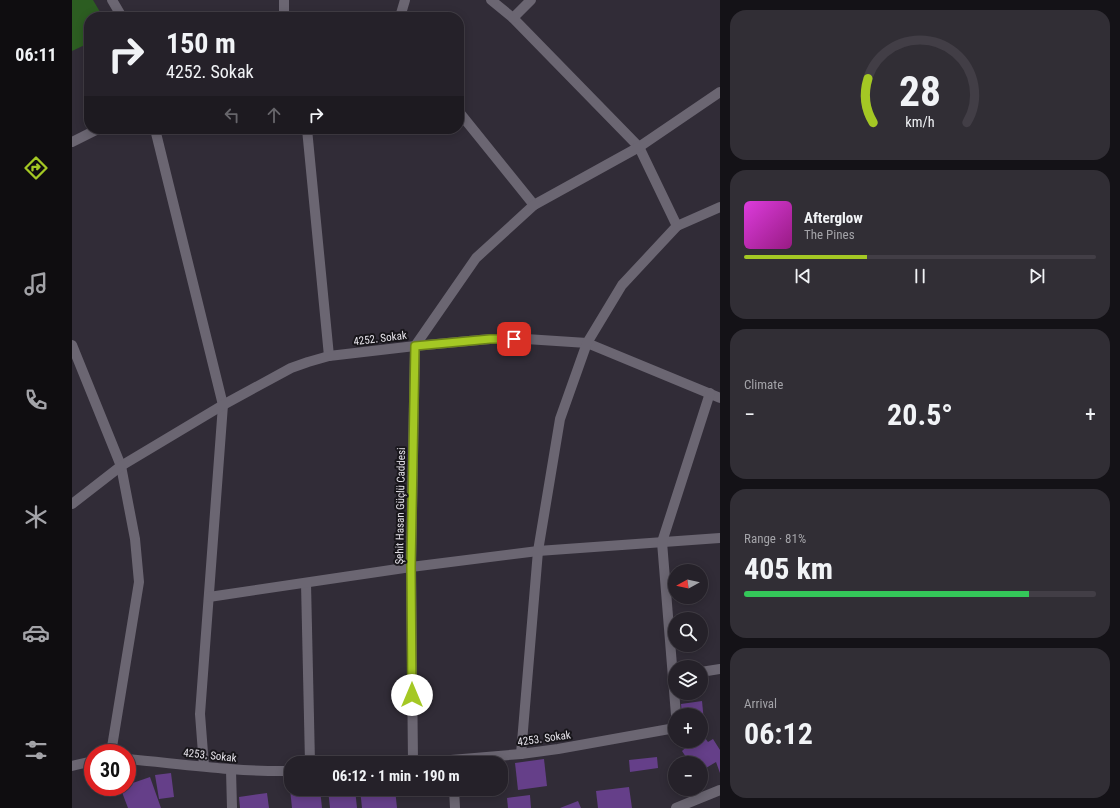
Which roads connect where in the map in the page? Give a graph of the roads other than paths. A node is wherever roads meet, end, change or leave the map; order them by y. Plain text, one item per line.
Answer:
1 (112, 0) edge
2 (284, 0) edge
3 (405, 0) edge
4 (491, 0) edge
5 (531, 0) edge
6 (119, 12) edge
7 (284, 12) edge
8 (401, 12) edge
9 (513, 18) junction
10 (720, 92) edge
11 (464, 118) edge
12 (88, 134) edge
13 (156, 134) edge
14 (307, 134) edge
15 (72, 142) edge
16 (639, 147) junction
17 (534, 205) junction
18 (720, 208) edge
19 (677, 226) junction
20 (587, 343) junction
21 (72, 345) edge
22 (415, 346) junction
23 (329, 356) junction
24 (710, 393) junction
25 (720, 398) edge
26 (223, 404) junction
27 (121, 466) junction
28 (72, 504) edge
29 (720, 538) edge
30 (662, 542) junction
31 (538, 551) junction
32 (411, 567) junction
33 (306, 583) junction
34 (209, 597) junction
35 (672, 660) edge
36 (720, 669) edge
37 (708, 671) edge
38 (668, 729) edge
39 (112, 744) edge
40 (521, 754) junction
41 (310, 756) edge
42 (414, 756) edge
43 (501, 756) edge
44 (136, 760) edge
45 (84, 763) edge
46 (72, 766) edge
47 (204, 766) junction
48 (231, 770) junction
49 (284, 770) edge
50 (720, 790) edge
51 (454, 796) edge
52 (232, 808) edge
53 (455, 808) edge
54 (676, 808) edge

1 - 6 street
2 - 7 street
3 - 8 street
4 - 9 street
5 - 9 street
9 - 16 street
10 - 16 street
11 - 17 street
12 - 15 street
13 - 26 street
14 - 23 street
16 - 17 street
16 - 19 street
17 - 22 street
18 - 19 street
19 - 20 street
20 - 22 street, 4252. Sokak
20 - 24 street, 4252. Sokak
20 - 31 street
21 - 27 street
22 - 23 street, 4252. Sokak
22 - 32 street, Şehit Hasan Güçlü Caddesi
23 - 26 street, 4252. Sokak
24 - 25 street, 4252. Sokak
24 - 30 street
26 - 27 street, 4252. Sokak
26 - 34 street
27 - 28 street, 4252. Sokak
27 - 39 street
29 - 30 street
30 - 31 street
30 - 35 street
31 - 32 street
31 - 40 street
32 - 33 street
32 - 42 street, Şehit Hasan Güçlü Caddesi
33 - 34 street
33 - 41 street
34 - 47 street
36 - 37 street
38 - 40 street, 4253. Sokak
40 - 43 street, 4253. Sokak
44 - 47 street, 4253. Sokak
45 - 46 street
47 - 48 street, 4253. Sokak
48 - 49 street, 4253. Sokak
48 - 52 street
50 - 54 street
51 - 53 street

